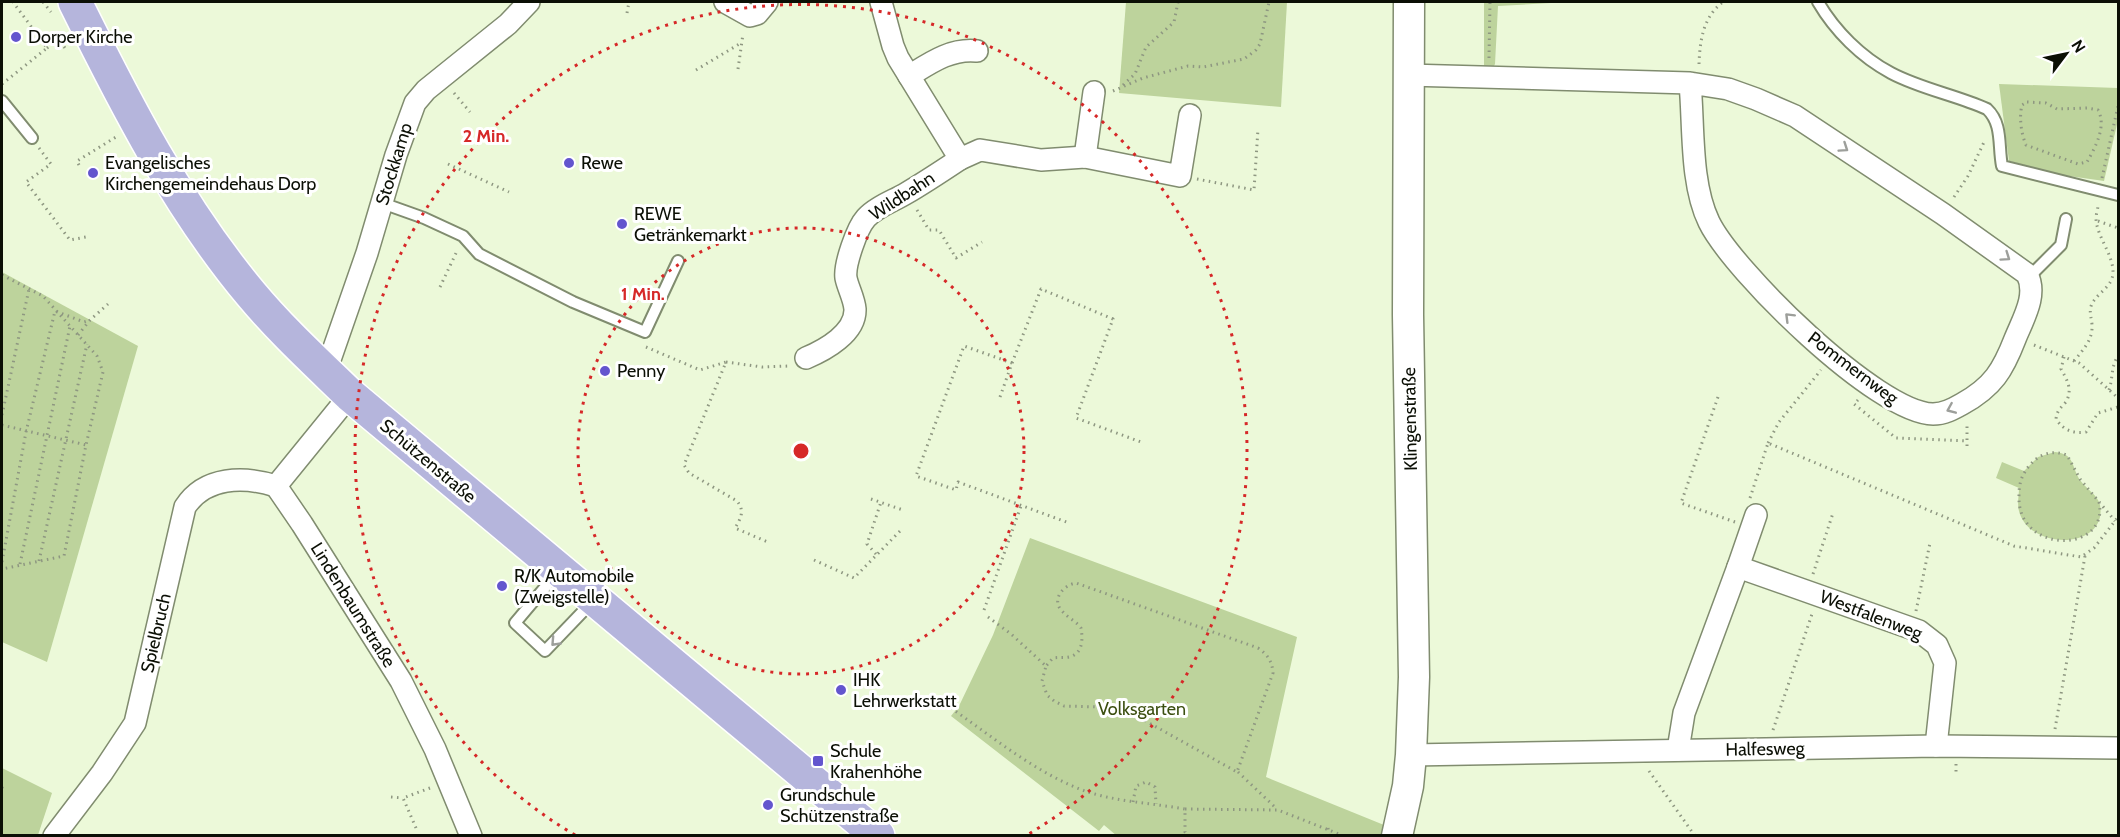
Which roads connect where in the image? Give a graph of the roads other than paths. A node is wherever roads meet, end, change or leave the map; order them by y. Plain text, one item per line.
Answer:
1 (75, 2) edge
2 (529, 2) edge
3 (725, 2) edge
4 (767, 2) edge
5 (881, 2) edge
6 (1409, 2) edge
7 (1818, 2) edge
8 (977, 51) dead end
9 (1408, 75) junction
10 (909, 76) junction
11 (1694, 83) junction
12 (1094, 92) dead end
13 (2, 101) edge
14 (1190, 115) dead end
15 (32, 138) road end
16 (1085, 157) junction
17 (960, 159) junction
18 (2118, 195) edge
19 (382, 203) junction
20 (2066, 219) dead end
21 (678, 261) dead end
22 (2029, 277) junction
23 (806, 358) road end
24 (326, 371) junction
25 (350, 395) junction
26 (276, 486) junction
27 (1753, 522) road end
28 (1738, 567) junction
29 (560, 570) junction
30 (595, 599) junction
31 (1936, 746) junction
32 (2118, 748) edge
33 (1678, 750) junction
34 (1412, 755) junction
35 (54, 836) edge
36 (471, 836) edge
37 (878, 836) edge
38 (1397, 836) edge

1 - 24 main road, Schützenstraße
2 - 19 street, Stockkamp
3 - 4 street
5 - 10 street
6 - 9 street, Klingenstraße
7 - 18 lane
8 - 10 street
9 - 11 street
9 - 34 street, Klingenstraße
10 - 17 street
11 -> 22 street
22 -> 11 street, Pommernweg
12 - 16 street
13 - 15 lane
14 - 16 street, Wildbahn
16 - 17 street, Wildbahn
17 - 23 street, Wildbahn
19 - 21 lane
19 - 24 street, Stockkamp
20 - 22 lane
24 - 25 main road, Schützenstraße
25 - 26 street
25 - 29 main road, Schützenstraße
26 - 35 street, Spielbruch
26 - 36 street, Lindenbaumstraße
27 - 28 street
28 - 31 street, Westfalenweg
28 - 33 street
29 - 30 main road, Schützenstraße
30 -> 29 lane
30 - 37 main road, Schützenstraße
31 - 32 street, Halfesweg
31 - 33 street, Halfesweg
33 - 34 street, Halfesweg
34 - 38 street, Klingenstraße

